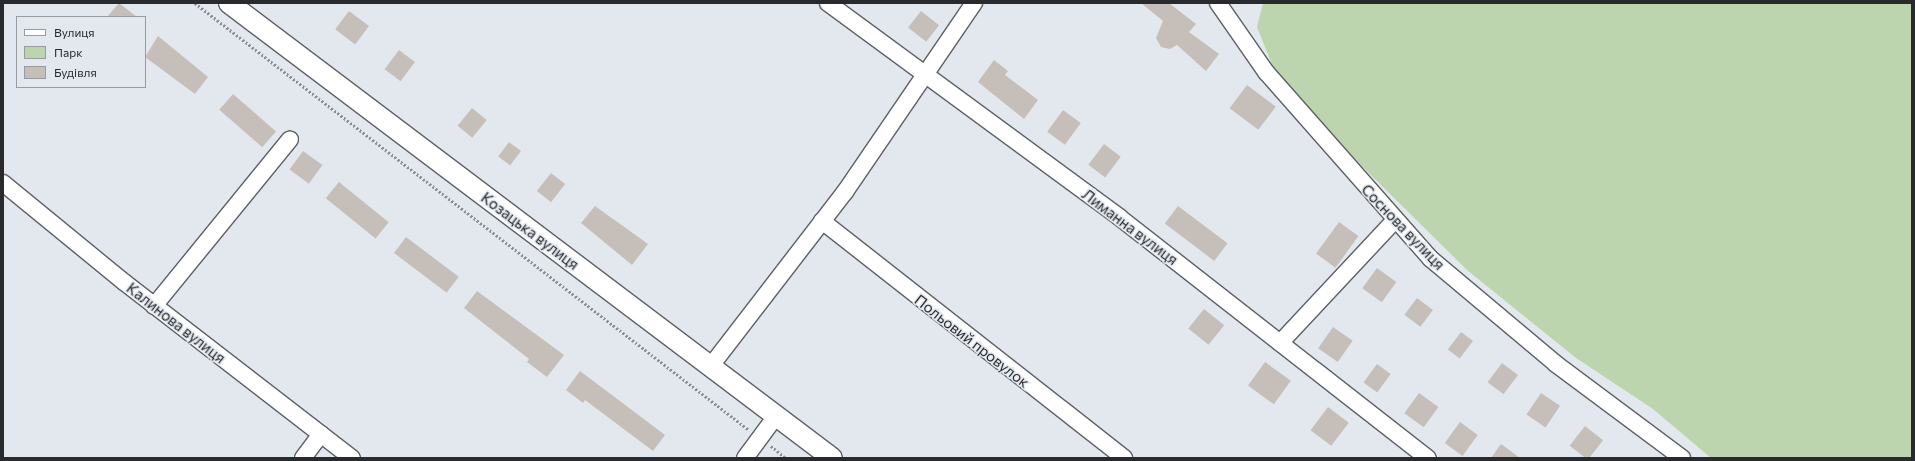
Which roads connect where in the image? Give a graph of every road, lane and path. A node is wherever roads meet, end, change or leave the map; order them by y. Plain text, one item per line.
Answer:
1 (195, 3) edge
2 (229, 3) edge
3 (828, 3) edge
4 (974, 3) edge
5 (1218, 3) edge
6 (925, 76) junction
7 (290, 139) dead end
8 (3, 183) edge
9 (1395, 220) junction
10 (822, 221) junction
11 (154, 306) junction
12 (1280, 343) junction
13 (710, 367) junction
14 (776, 416) junction
15 (321, 434) junction
16 (760, 438) junction
17 (303, 458) edge
18 (352, 458) edge
19 (745, 458) edge
20 (786, 458) edge
21 (832, 458) edge
22 (1124, 458) edge
23 (1428, 458) edge
24 (1682, 458) edge

1 - 16 path
2 - 13 main road, Козацька вулиця
3 - 6 street, Лиманна вулиця
4 - 6 street
5 - 9 street, Соснова вулиця
6 - 10 street
6 - 12 street, Лиманна вулиця
7 - 11 street
8 - 11 street, Калинова вулиця
9 - 12 street
9 - 24 street, Соснова вулиця
10 - 13 street
10 - 22 street, Польовий провулок
11 - 15 street, Калинова вулиця
12 - 23 street, Лиманна вулиця
13 - 14 main road, Козацька вулиця
14 - 16 street
14 - 21 main road, Козацька вулиця
15 - 17 street
15 - 18 street, Калинова вулиця
16 - 19 street
16 - 20 path

